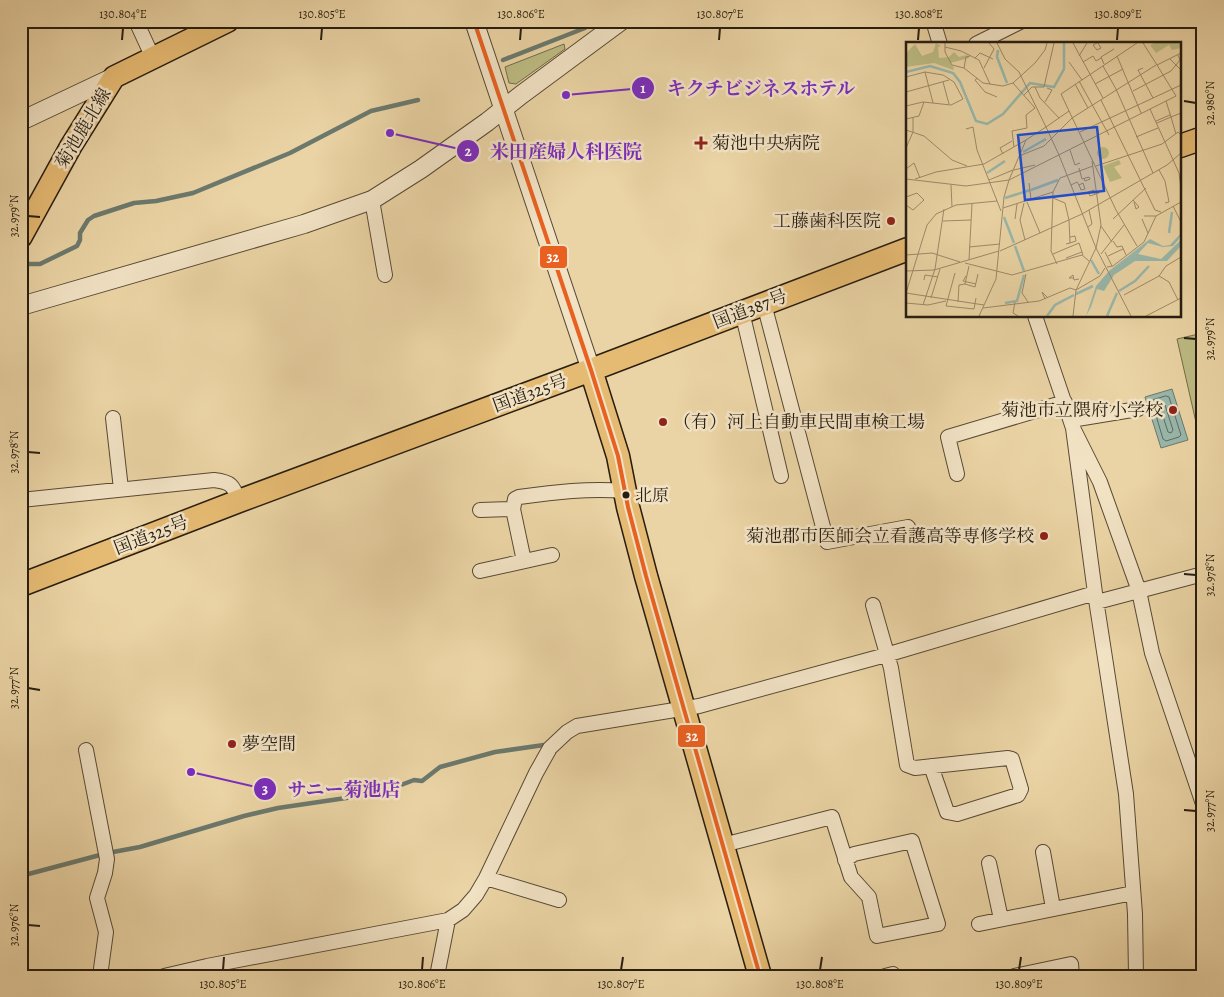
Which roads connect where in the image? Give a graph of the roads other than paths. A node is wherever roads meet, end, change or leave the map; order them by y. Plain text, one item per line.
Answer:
1 (136, 21) edge
2 (228, 21) edge
3 (474, 21) edge
4 (621, 21) edge
5 (934, 21) edge
6 (1022, 21) edge
7 (939, 42) edge
8 (980, 42) edge
9 (153, 58) junction
10 (114, 78) junction
11 (504, 109) junction
12 (21, 121) edge
13 (1203, 138) edge
14 (1182, 145) edge
15 (372, 200) junction
16 (21, 237) edge
17 (906, 250) edge
18 (384, 274) dead end
19 (764, 304) junction
20 (21, 306) edge
21 (742, 312) junction
22 (1035, 318) edge
23 (591, 370) junction
24 (1065, 402) junction
25 (1138, 409) dead end
26 (113, 418) dead end
27 (1072, 424) junction
28 (957, 474) dead end
29 (781, 476) dead end
30 (121, 489) junction
31 (625, 491) junction
32 (21, 500) edge
33 (239, 501) junction
34 (513, 509) junction
35 (480, 510) dead end
36 (908, 526) dead end
37 (552, 556) dead end
38 (524, 561) junction
39 (480, 571) dead end
40 (1203, 574) edge
41 (21, 585) edge
42 (1139, 591) junction
43 (1096, 598) junction
44 (872, 605) dead end
45 (886, 655) junction
46 (685, 710) junction
47 (86, 750) dead end
48 (932, 766) junction
49 (1203, 804) edge
50 (723, 845) junction
51 (1043, 852) dead end
52 (845, 860) junction
53 (989, 863) dead end
54 (486, 878) junction
55 (1133, 893) junction
56 (559, 900) dead end
57 (1054, 908) junction
58 (1001, 919) junction
59 (448, 920) junction
60 (979, 924) dead end
61 (100, 976) edge
62 (164, 976) edge
63 (436, 976) edge
64 (760, 976) edge
65 (1014, 976) edge
66 (1072, 976) edge
67 (1136, 976) edge

1 - 9 street
2 - 9 main road, 菊池鹿北線
3 - 11 street
4 - 11 street
5 - 7 street
6 - 8 street
9 - 10 main road, 菊池鹿北線
10 - 12 street
10 - 16 main road, 菊池鹿北線
11 - 15 street
11 - 23 street
13 - 14 highway
15 - 18 street
15 - 20 street
17 - 19 highway, 国道387号
19 - 21 highway, 国道387号
19 - 36 street
21 - 23 highway, 国道387号
21 - 29 street
22 - 24 street
23 - 31 highway, 国道325号
23 - 33 highway, 国道325号
24 - 27 street
24 - 28 street
25 - 27 street
26 - 30 street
27 - 42 street
27 - 43 street
30 - 32 street
30 - 33 street
31 - 34 street
31 - 46 highway, 国道325号
33 - 41 highway, 国道325号
34 - 35 street
34 - 38 street
37 - 38 street
38 - 39 street
40 - 42 street
42 - 43 street
42 - 49 street
43 - 45 street
43 - 55 street
44 - 45 street
45 - 46 street
45 - 48 street
46 - 50 highway, 国道325号
46 - 54 street
47 - 61 street
48 - 48 street
50 - 52 street
50 - 64 highway, 国道325号
51 - 57 street
52 - 52 street
53 - 58 street
54 - 56 street
54 - 59 street
55 - 57 street
55 - 67 street
57 - 58 street
58 - 60 street
59 - 62 street
59 - 63 street
65 - 66 street

